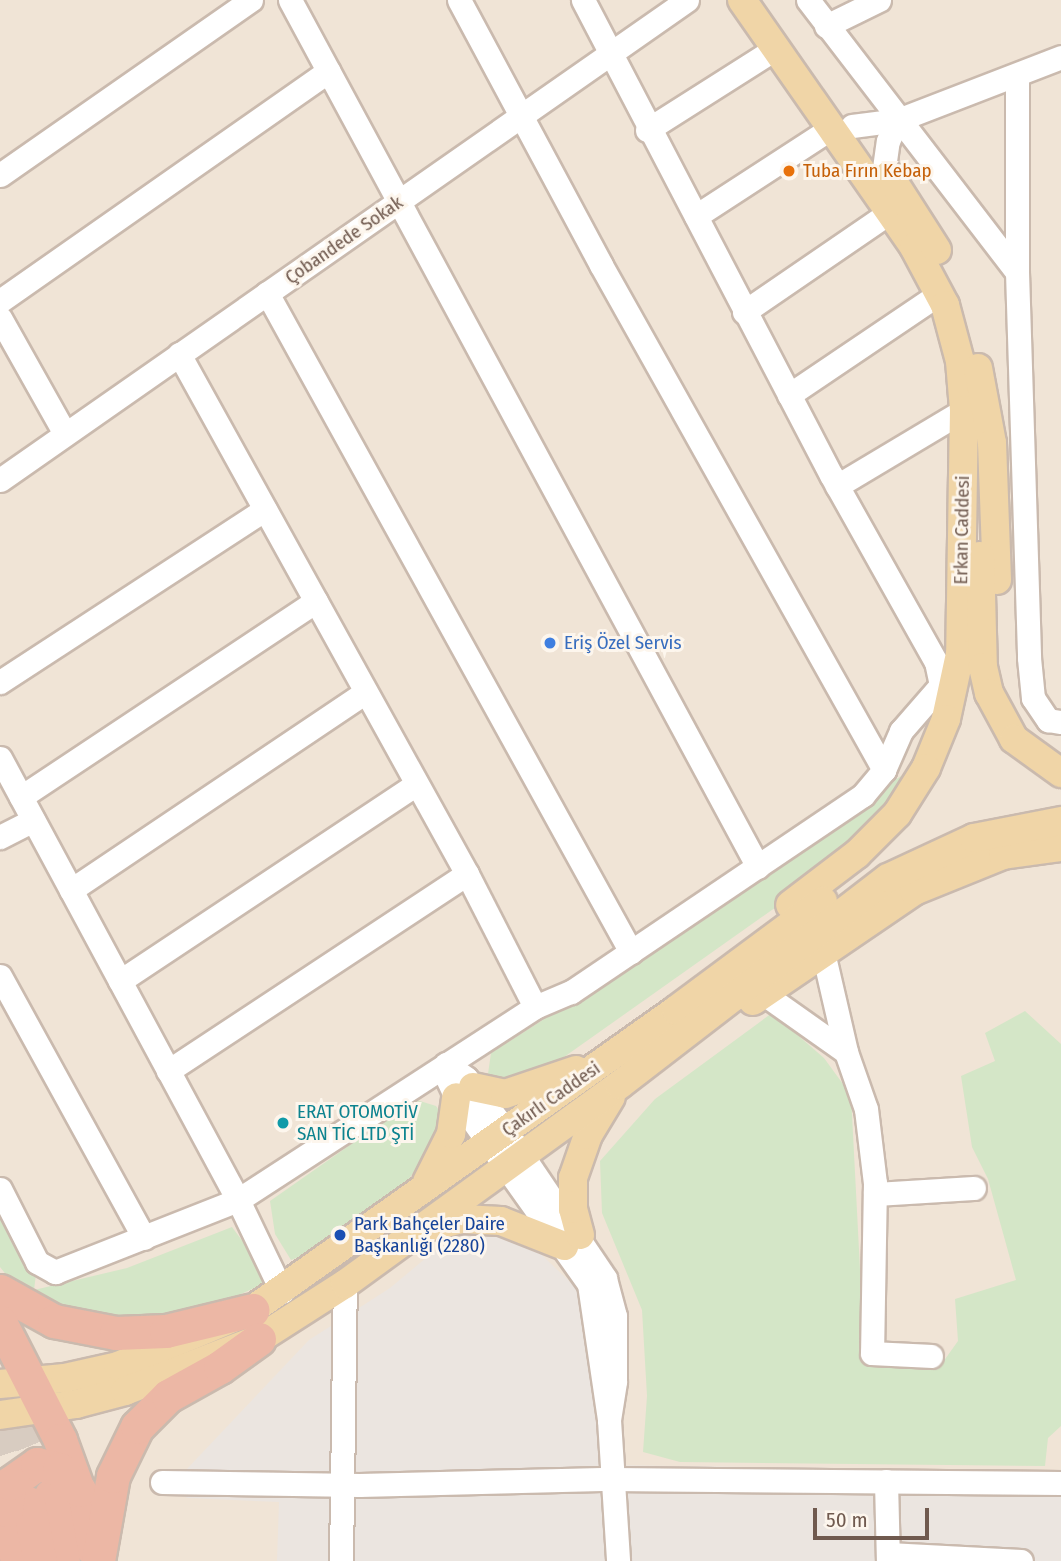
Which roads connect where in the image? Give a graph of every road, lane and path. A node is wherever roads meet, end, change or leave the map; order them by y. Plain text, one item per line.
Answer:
1 (251, 0) edge
2 (290, 0) edge
3 (459, 0) edge
4 (583, 0) edge
5 (687, 0) edge
6 (741, 0) edge
7 (760, 0) edge
8 (808, 0) edge
9 (879, 0) edge
10 (826, 26) junction
11 (776, 48) junction
12 (611, 50) junction
13 (1061, 57) edge
14 (328, 71) junction
15 (1017, 77) junction
16 (521, 116) junction
17 (898, 120) junction
18 (843, 126) junction
19 (647, 131) junction
20 (884, 168) junction
21 (0, 176) edge
22 (398, 202) junction
23 (890, 212) junction
24 (696, 216) junction
25 (1017, 272) junction
26 (267, 293) junction
27 (939, 295) junction
28 (0, 301) edge
29 (744, 312) junction
30 (0, 318) edge
31 (179, 354) junction
32 (978, 368) junction
33 (789, 395) junction
34 (964, 410) junction
35 (65, 434) junction
36 (0, 480) edge
37 (837, 486) junction
38 (265, 509) junction
39 (316, 601) junction
40 (0, 682) edge
41 (366, 692) junction
42 (1061, 722) edge
43 (1061, 756) edge
44 (0, 758) edge
45 (884, 769) junction
46 (1061, 773) edge
47 (417, 784) junction
48 (21, 797) junction
49 (1061, 801) edge
50 (33, 820) junction
51 (1061, 821) edge
52 (0, 837) edge
53 (1061, 847) edge
54 (758, 867) junction
55 (467, 874) junction
56 (71, 890) junction
57 (631, 952) junction
58 (823, 952) junction
59 (0, 976) edge
60 (120, 981) junction
61 (764, 994) junction
62 (535, 1007) junction
63 (676, 1010) junction
64 (665, 1051) junction
65 (846, 1052) junction
66 (446, 1064) junction
67 (601, 1064) junction
68 (169, 1071) junction
69 (619, 1085) junction
70 (464, 1092) junction
71 (497, 1137) junction
72 (514, 1162) junction
73 (974, 1188) dead end
74 (0, 1189) edge
75 (421, 1191) junction
76 (875, 1194) junction
77 (238, 1200) junction
78 (412, 1236) junction
79 (144, 1238) junction
80 (572, 1240) junction
81 (345, 1284) junction
82 (0, 1291) edge
83 (282, 1292) junction
84 (0, 1322) edge
85 (256, 1324) junction
86 (931, 1356) dead end
87 (0, 1384) edge
88 (39, 1394) junction
89 (0, 1415) edge
90 (612, 1479) junction
91 (886, 1481) junction
92 (162, 1482) dead end
93 (1061, 1483) edge
94 (341, 1485) junction
95 (27, 1497) edge
96 (888, 1558) edge
97 (17, 1561) edge
98 (40, 1561) edge
99 (63, 1561) edge
100 (96, 1561) edge
101 (341, 1561) edge
102 (618, 1561) edge
103 (1021, 1561) edge

1 - 21 street
2 - 14 street
3 - 16 street
4 - 12 street
5 - 12 street, Çobandede Sokak
6 - 11 main road, Erkan Caddesi
7 - 18 main road, Erkan Caddesi
8 - 10 street
9 - 10 street
10 - 17 street
11 - 18 main road, Erkan Caddesi
11 - 19 street
12 - 16 street, Çobandede Sokak
12 - 19 street
13 - 15 street
14 - 22 street
14 - 28 street
15 - 17 street
15 - 25 street
16 - 22 street, Çobandede Sokak
16 - 45 street
17 - 18 street
17 - 20 street
17 - 25 street
18 - 20 main road, Erkan Caddesi
18 - 23 main road, Erkan Caddesi
18 - 24 street
19 - 24 street
20 - 32 main road, Erkan Caddesi
22 - 26 street, Çobandede Sokak
22 - 54 street
23 - 27 main road, Erkan Caddesi
23 - 29 street
24 - 29 street
25 - 42 street
26 - 31 street, Çobandede Sokak
26 - 57 street
27 - 33 street
27 - 34 main road, Erkan Caddesi
29 - 33 street
30 - 35 street
31 - 35 street, Çobandede Sokak
31 - 38 street
32 - 43 main road
32 - 46 main road, Erkan Caddesi
33 - 37 street
34 - 37 street
34 - 63 main road, Erkan Caddesi
35 - 36 street, Çobandede Sokak
37 - 45 street
38 - 39 street
38 - 40 street
39 - 41 street
39 - 48 street
41 - 47 street
41 - 56 street
44 - 48 street
45 - 54 street
47 - 55 street
47 - 60 street
48 - 50 street
49 - 63 main road, Çakırlı Caddesi
50 - 52 street
50 - 56 street
51 - 64 main road, Çakırlı Caddesi
53 - 58 main road
54 - 57 street
55 - 62 street
55 - 68 street
56 - 60 street
57 - 62 street
58 - 61 main road
58 - 65 street
59 - 79 street
60 - 68 street
61 - 64 main road
61 - 65 street
62 - 66 street
63 - 67 main road, Çakırlı Caddesi
64 - 69 main road, Çakırlı Caddesi
65 - 76 street
66 - 70 street
66 - 77 street
67 - 70 main road
67 - 71 main road, Çakırlı Caddesi
68 - 77 street
69 - 72 main road, Çakırlı Caddesi
69 - 80 main road
70 - 71 street
70 - 75 main road
71 - 72 street
71 - 75 main road, Çakırlı Caddesi
72 - 78 main road, Çakırlı Caddesi
72 - 80 street
73 - 76 street
74 - 79 street
75 - 83 main road, Çakırlı Caddesi
76 - 86 street
77 - 79 street
77 - 83 street
78 - 80 main road
78 - 81 main road, Çakırlı Caddesi
80 - 90 street
81 - 85 main road, Çakırlı Caddesi
81 - 94 street
82 - 85 highway
83 - 85 main road, Çakırlı Caddesi
84 - 88 highway
85 - 88 main road, Çakırlı Caddesi
85 - 100 highway
87 - 88 main road
88 - 89 main road
88 - 95 highway
90 - 91 street
90 - 94 street
90 - 102 street
91 - 93 street
91 - 96 street
92 - 94 street
94 - 101 street
95 - 97 highway
95 - 98 highway
95 - 99 highway
95 - 100 highway
96 - 103 street

